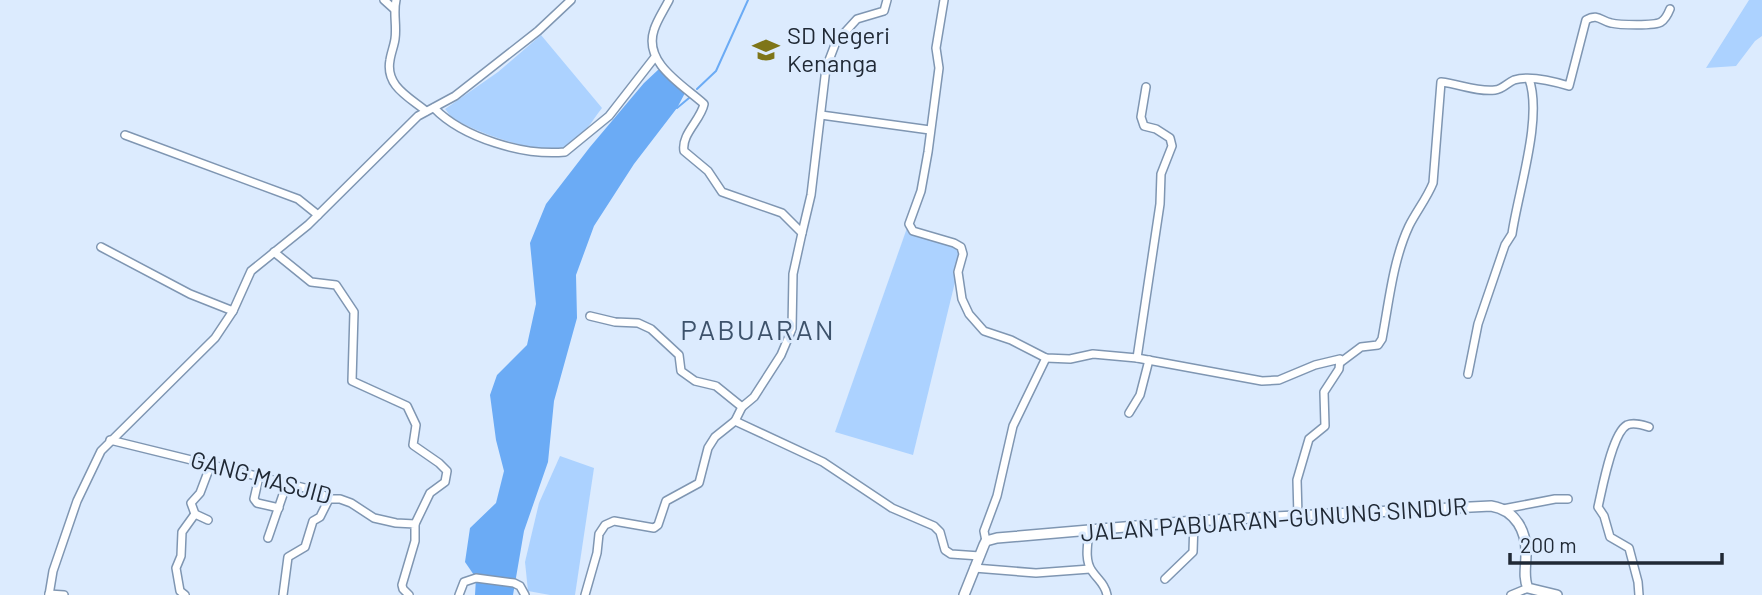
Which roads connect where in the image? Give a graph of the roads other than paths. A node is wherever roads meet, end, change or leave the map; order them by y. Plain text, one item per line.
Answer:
1 (384, 0) edge
2 (396, 0) edge
3 (571, 0) edge
4 (669, 0) edge
5 (887, 0) edge
6 (944, 0) edge
7 (394, 9) junction
8 (1670, 9) dead end
9 (655, 57) junction
10 (1529, 79) junction
11 (1146, 87) dead end
12 (435, 108) junction
13 (426, 111) junction
14 (821, 115) junction
15 (930, 130) junction
16 (125, 135) dead end
17 (318, 215) junction
18 (802, 233) junction
19 (101, 247) dead end
20 (274, 252) junction
21 (233, 311) junction
22 (590, 316) dead end
23 (1046, 358) junction
24 (1137, 358) junction
25 (1149, 360) junction
26 (1341, 362) junction
27 (1468, 374) dead end
28 (742, 407) junction
29 (1129, 413) dead end
30 (736, 421) junction
31 (1649, 427) dead end
32 (110, 440) junction
33 (211, 464) junction
34 (259, 477) junction
35 (287, 483) junction
36 (329, 499) junction
37 (1568, 499) dead end
38 (279, 508) junction
39 (1503, 509) junction
40 (195, 514) junction
41 (1298, 516) junction
42 (208, 520) dead end
43 (1194, 521) junction
44 (415, 524) junction
45 (1089, 531) junction
46 (268, 538) dead end
47 (986, 541) junction
48 (980, 556) junction
49 (974, 568) junction
50 (1090, 569) junction
51 (1165, 579) dead end
52 (1528, 588) junction
53 (49, 594) edge
54 (64, 595) edge
55 (185, 595) edge
56 (283, 595) edge
57 (409, 595) edge
58 (459, 595) edge
59 (524, 595) edge
60 (584, 595) edge
61 (964, 595) edge
62 (1107, 595) edge
63 (1511, 595) edge
64 (1557, 595) edge
65 (1639, 595) edge

1 - 7 street
2 - 7 street
3 - 12 street
4 - 9 street
5 - 14 street
6 - 15 street
7 - 13 street
8 - 10 street
9 - 12 street
9 - 18 street
10 - 26 street
10 - 27 street
11 - 24 street
12 - 13 street
13 - 17 street
14 - 15 street
14 - 18 street
15 - 23 street
16 - 17 street
17 - 20 street
18 - 28 street
19 - 21 street
20 - 21 street
20 - 44 street
21 - 32 street
22 - 28 street
23 - 24 street
23 - 47 street
24 - 25 street
25 - 26 street
25 - 29 street
26 - 41 street
28 - 30 street
30 - 48 street
30 - 60 street
31 - 65 street
32 - 33 street, GANG MASJID
32 - 53 street
33 - 34 street, GANG MASJID
33 - 40 street
34 - 35 street, GANG MASJID
34 - 38 street
35 - 36 street, GANG MASJID
35 - 38 street
36 - 44 street, GANG MASJID
36 - 56 street
37 - 39 street
38 - 46 street
39 - 41 street, JALAN PABUARAN–GUNUNG SINDUR
39 - 52 street, JALAN PABUARAN–GUNUNG SINDUR
40 - 42 street
40 - 55 street
41 - 43 street, JALAN PABUARAN–GUNUNG SINDUR
43 - 45 street, JALAN PABUARAN–GUNUNG SINDUR
43 - 51 street
44 - 57 street
45 - 47 street, JALAN PABUARAN–GUNUNG SINDUR
45 - 50 street
47 - 48 street
48 - 49 street
49 - 50 street
49 - 61 street
50 - 62 street
52 - 63 street
52 - 64 street
53 - 54 street
58 - 59 street

